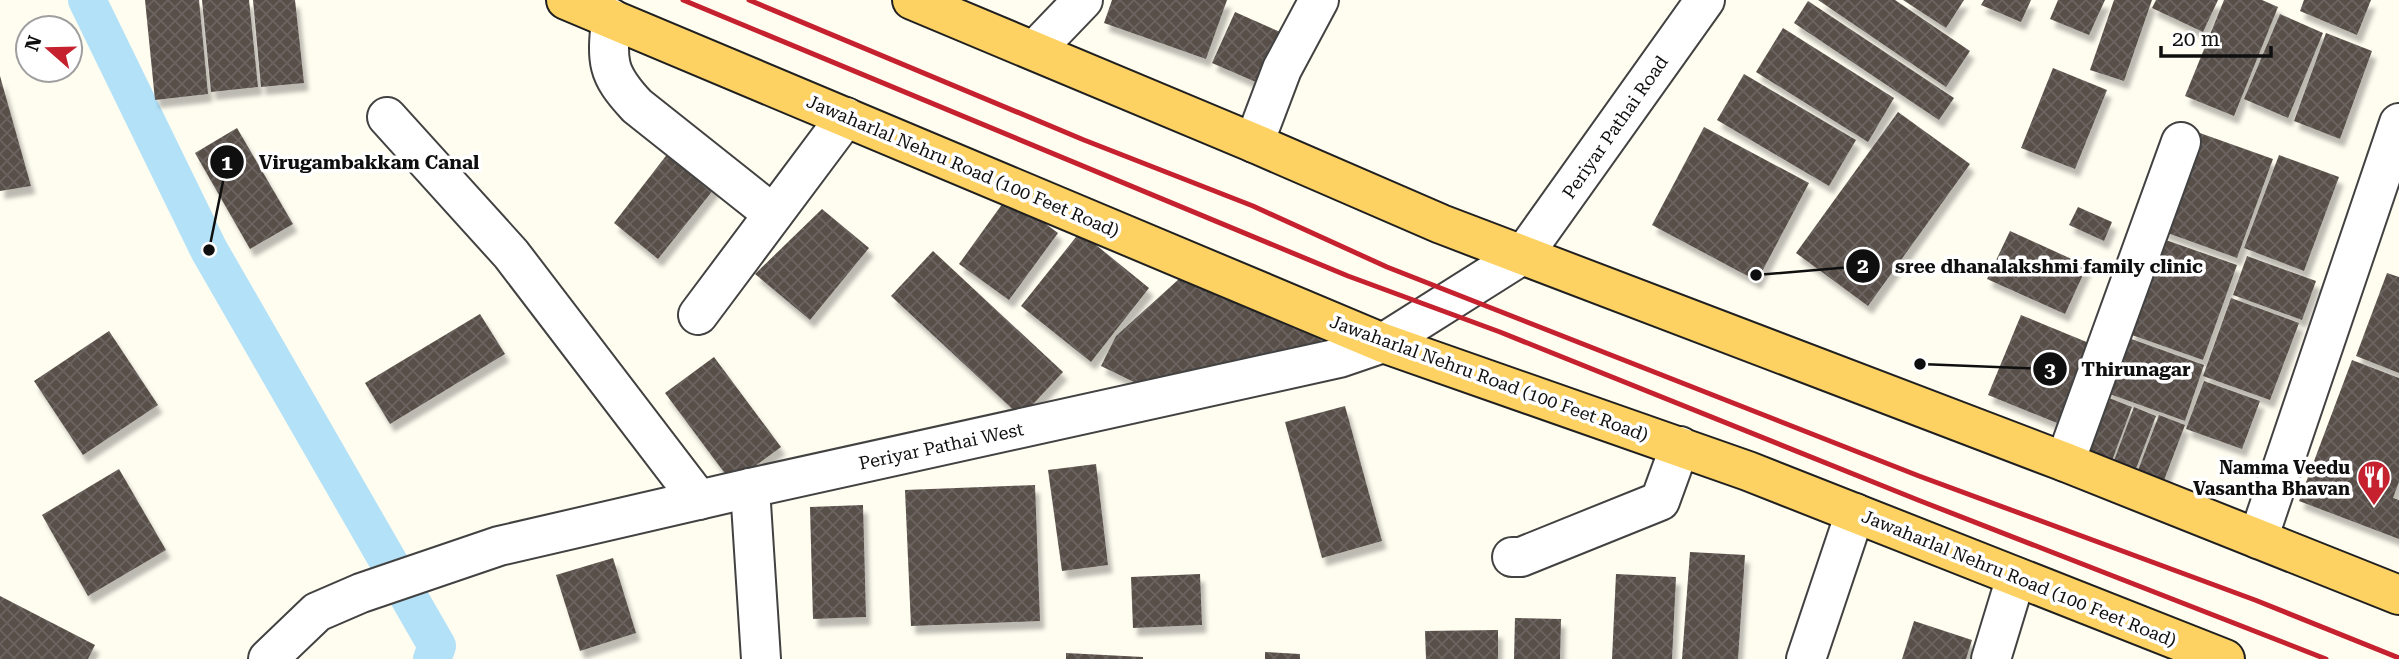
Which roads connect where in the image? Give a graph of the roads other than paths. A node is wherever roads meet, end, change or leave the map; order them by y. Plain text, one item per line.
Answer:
1 (566, 0) edge
2 (912, 0) edge
3 (1083, 0) edge
4 (1319, 0) edge
5 (1705, 0) edge
6 (611, 19) junction
7 (1035, 50) junction
8 (387, 117) dead end
9 (846, 117) junction
10 (2399, 123) edge
11 (2181, 142) dead end
12 (1254, 143) junction
13 (773, 214) junction
14 (1524, 254) junction
15 (698, 315) dead end
16 (1383, 343) junction
17 (1680, 446) junction
18 (2064, 462) junction
19 (750, 488) junction
20 (699, 500) junction
21 (1854, 513) junction
22 (2258, 539) junction
23 (1512, 557) dead end
24 (2016, 577) junction
25 (2399, 595) edge
26 (268, 659) edge
27 (761, 659) edge
28 (1806, 659) edge
29 (1992, 659) edge
30 (2225, 659) edge

1 - 6 main road, Jawaharlal Nehru Road (100 Feet Road)
2 - 7 main road
3 - 7 street
4 - 12 street
5 - 14 street, Periyar Pathai Road
6 - 9 main road, Jawaharlal Nehru Road (100 Feet Road)
6 - 13 street
7 - 12 main road
8 - 20 street
9 - 13 street
9 - 16 main road, Jawaharlal Nehru Road (100 Feet Road)
10 - 22 street
11 - 18 street
12 - 14 main road
13 - 15 street
14 - 16 street, Periyar Pathai West
14 - 18 main road
16 - 17 main road, Jawaharlal Nehru Road (100 Feet Road)
16 - 19 street, Periyar Pathai West
17 - 21 main road, Jawaharlal Nehru Road (100 Feet Road)
17 - 23 street
18 - 22 main road
19 - 20 street, Periyar Pathai West
19 - 27 street
20 - 26 street, Periyar Pathai West
21 - 24 main road, Jawaharlal Nehru Road (100 Feet Road)
21 - 28 street
22 - 25 main road
24 - 29 street
24 - 30 main road, Jawaharlal Nehru Road (100 Feet Road)

